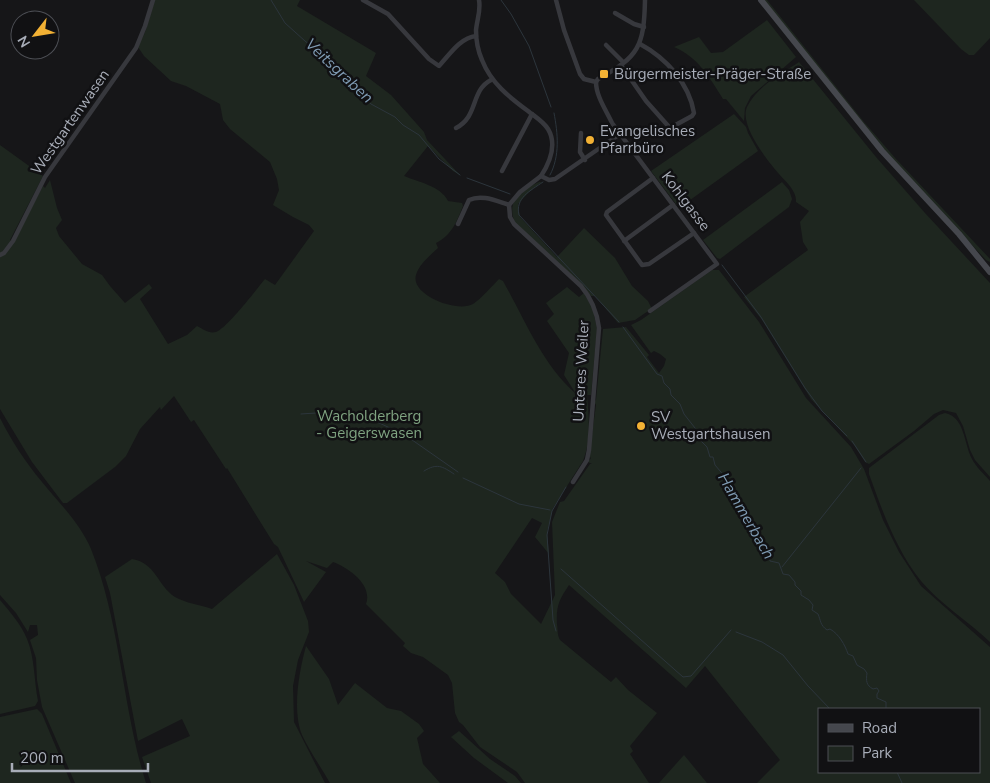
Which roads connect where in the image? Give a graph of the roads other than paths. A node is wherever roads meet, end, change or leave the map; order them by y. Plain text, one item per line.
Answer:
1 (153, 0) edge
2 (363, 0) edge
3 (479, 0) edge
4 (556, 0) edge
5 (645, 0) edge
6 (761, 0) edge
7 (615, 13) dead end
8 (644, 27) junction
9 (476, 36) junction
10 (640, 44) junction
11 (606, 45) dead end
12 (622, 64) junction
13 (492, 80) junction
14 (596, 82) junction
15 (532, 114) junction
16 (456, 128) dead end
17 (581, 133) dead end
18 (620, 134) junction
19 (585, 160) junction
20 (502, 170) dead end
21 (541, 176) junction
22 (653, 178) junction
23 (510, 205) junction
24 (673, 206) junction
25 (458, 224) dead end
26 (694, 233) junction
27 (624, 241) junction
28 (0, 255) edge
29 (990, 270) edge
30 (650, 311) dead end
31 (573, 482) dead end

1 - 28 street, Westgartenwasen
2 - 9 street
3 - 9 street
4 - 14 street
5 - 8 street
6 - 29 main road
7 - 8 street
8 - 10 street
9 - 13 street
10 - 12 street
10 - 12 street
11 - 12 street
12 - 14 street
13 - 15 street
13 - 16 street
14 - 18 street, Kohlgasse
15 - 20 street
15 - 21 street
17 - 19 street
18 - 19 street
18 - 22 street, Kohlgasse
19 - 21 street
21 - 23 street
22 - 24 street, Kohlgasse
22 - 27 street
23 - 25 street
23 - 31 street, Unteres Weiler
24 - 26 street, Kohlgasse
24 - 27 street
26 - 27 street
26 - 30 street, Kohlgasse

